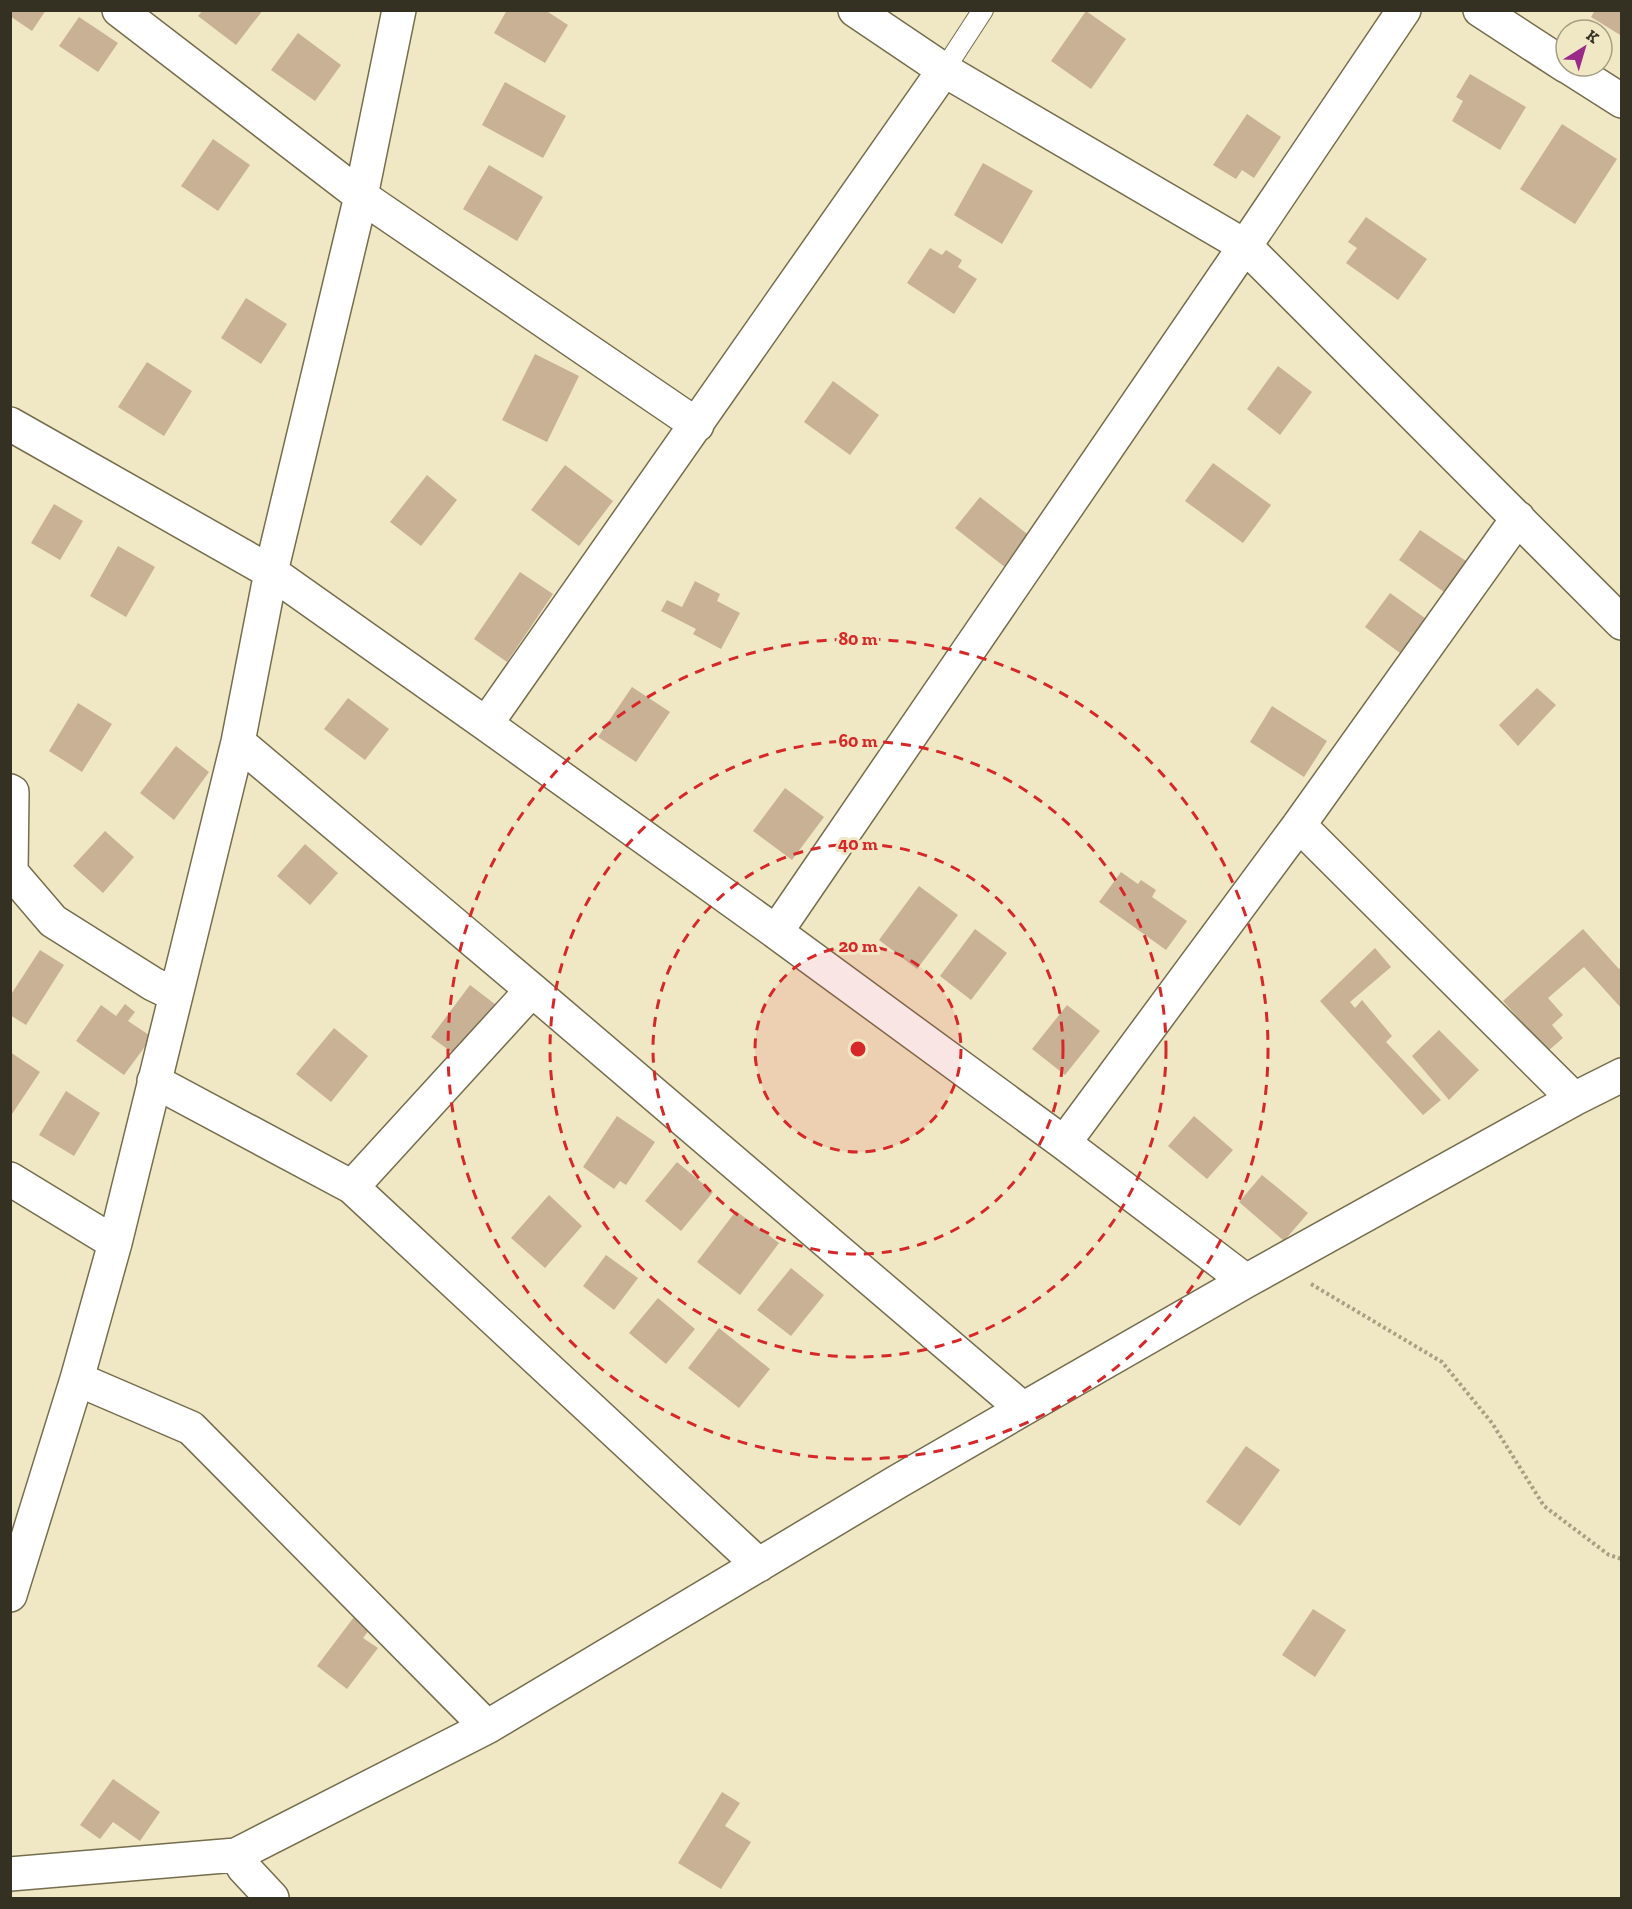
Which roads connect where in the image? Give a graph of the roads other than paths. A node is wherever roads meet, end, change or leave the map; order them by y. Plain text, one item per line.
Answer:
1 (118, 10) edge
2 (399, 10) edge
3 (855, 10) edge
4 (983, 10) edge
5 (1404, 10) edge
6 (1480, 10) edge
7 (1554, 58) edge
8 (944, 70) junction
9 (1585, 78) edge
10 (1622, 101) edge
11 (361, 196) junction
12 (1245, 246) junction
13 (10, 424) edge
14 (697, 424) junction
15 (1518, 518) junction
16 (271, 572) junction
17 (1622, 623) edge
18 (486, 724) junction
19 (238, 742) junction
20 (10, 792) edge
21 (1299, 825) junction
22 (776, 932) junction
23 (532, 990) junction
24 (176, 995) junction
25 (1622, 1075) edge
26 (154, 1081) junction
27 (1574, 1099) junction
28 (1064, 1143) junction
29 (10, 1179) edge
30 (352, 1187) junction
31 (115, 1243) junction
32 (1246, 1281) junction
33 (77, 1379) junction
34 (1023, 1409) junction
35 (19, 1536) edge
36 (759, 1565) junction
37 (10, 1595) edge
38 (487, 1727) junction
39 (236, 1855) junction
40 (10, 1874) edge
41 (272, 1899) edge

1 - 11 street
2 - 11 street
3 - 8 street
4 - 8 lane
5 - 12 street
6 - 7 street
8 - 12 street
8 - 14 street
9 - 10 street
11 - 14 street
11 - 16 street
12 - 15 street
12 - 22 street
13 - 16 street
14 - 18 street
15 - 17 street
15 - 21 street
16 - 18 street
16 - 19 street
18 - 22 street
19 - 23 street
19 - 24 street
20 - 24 street
21 - 27 street
21 - 28 street
22 - 28 street
23 - 30 street
23 - 34 street
24 - 26 street
25 - 27 street
26 - 30 street
26 - 31 street
27 - 32 street
28 - 32 street
29 - 31 street
30 - 36 street
31 - 33 street
32 - 34 street
33 - 35 street
33 - 38 street
34 - 36 street
35 - 37 street
36 - 38 street
38 - 39 street
39 - 40 street
39 - 41 street

